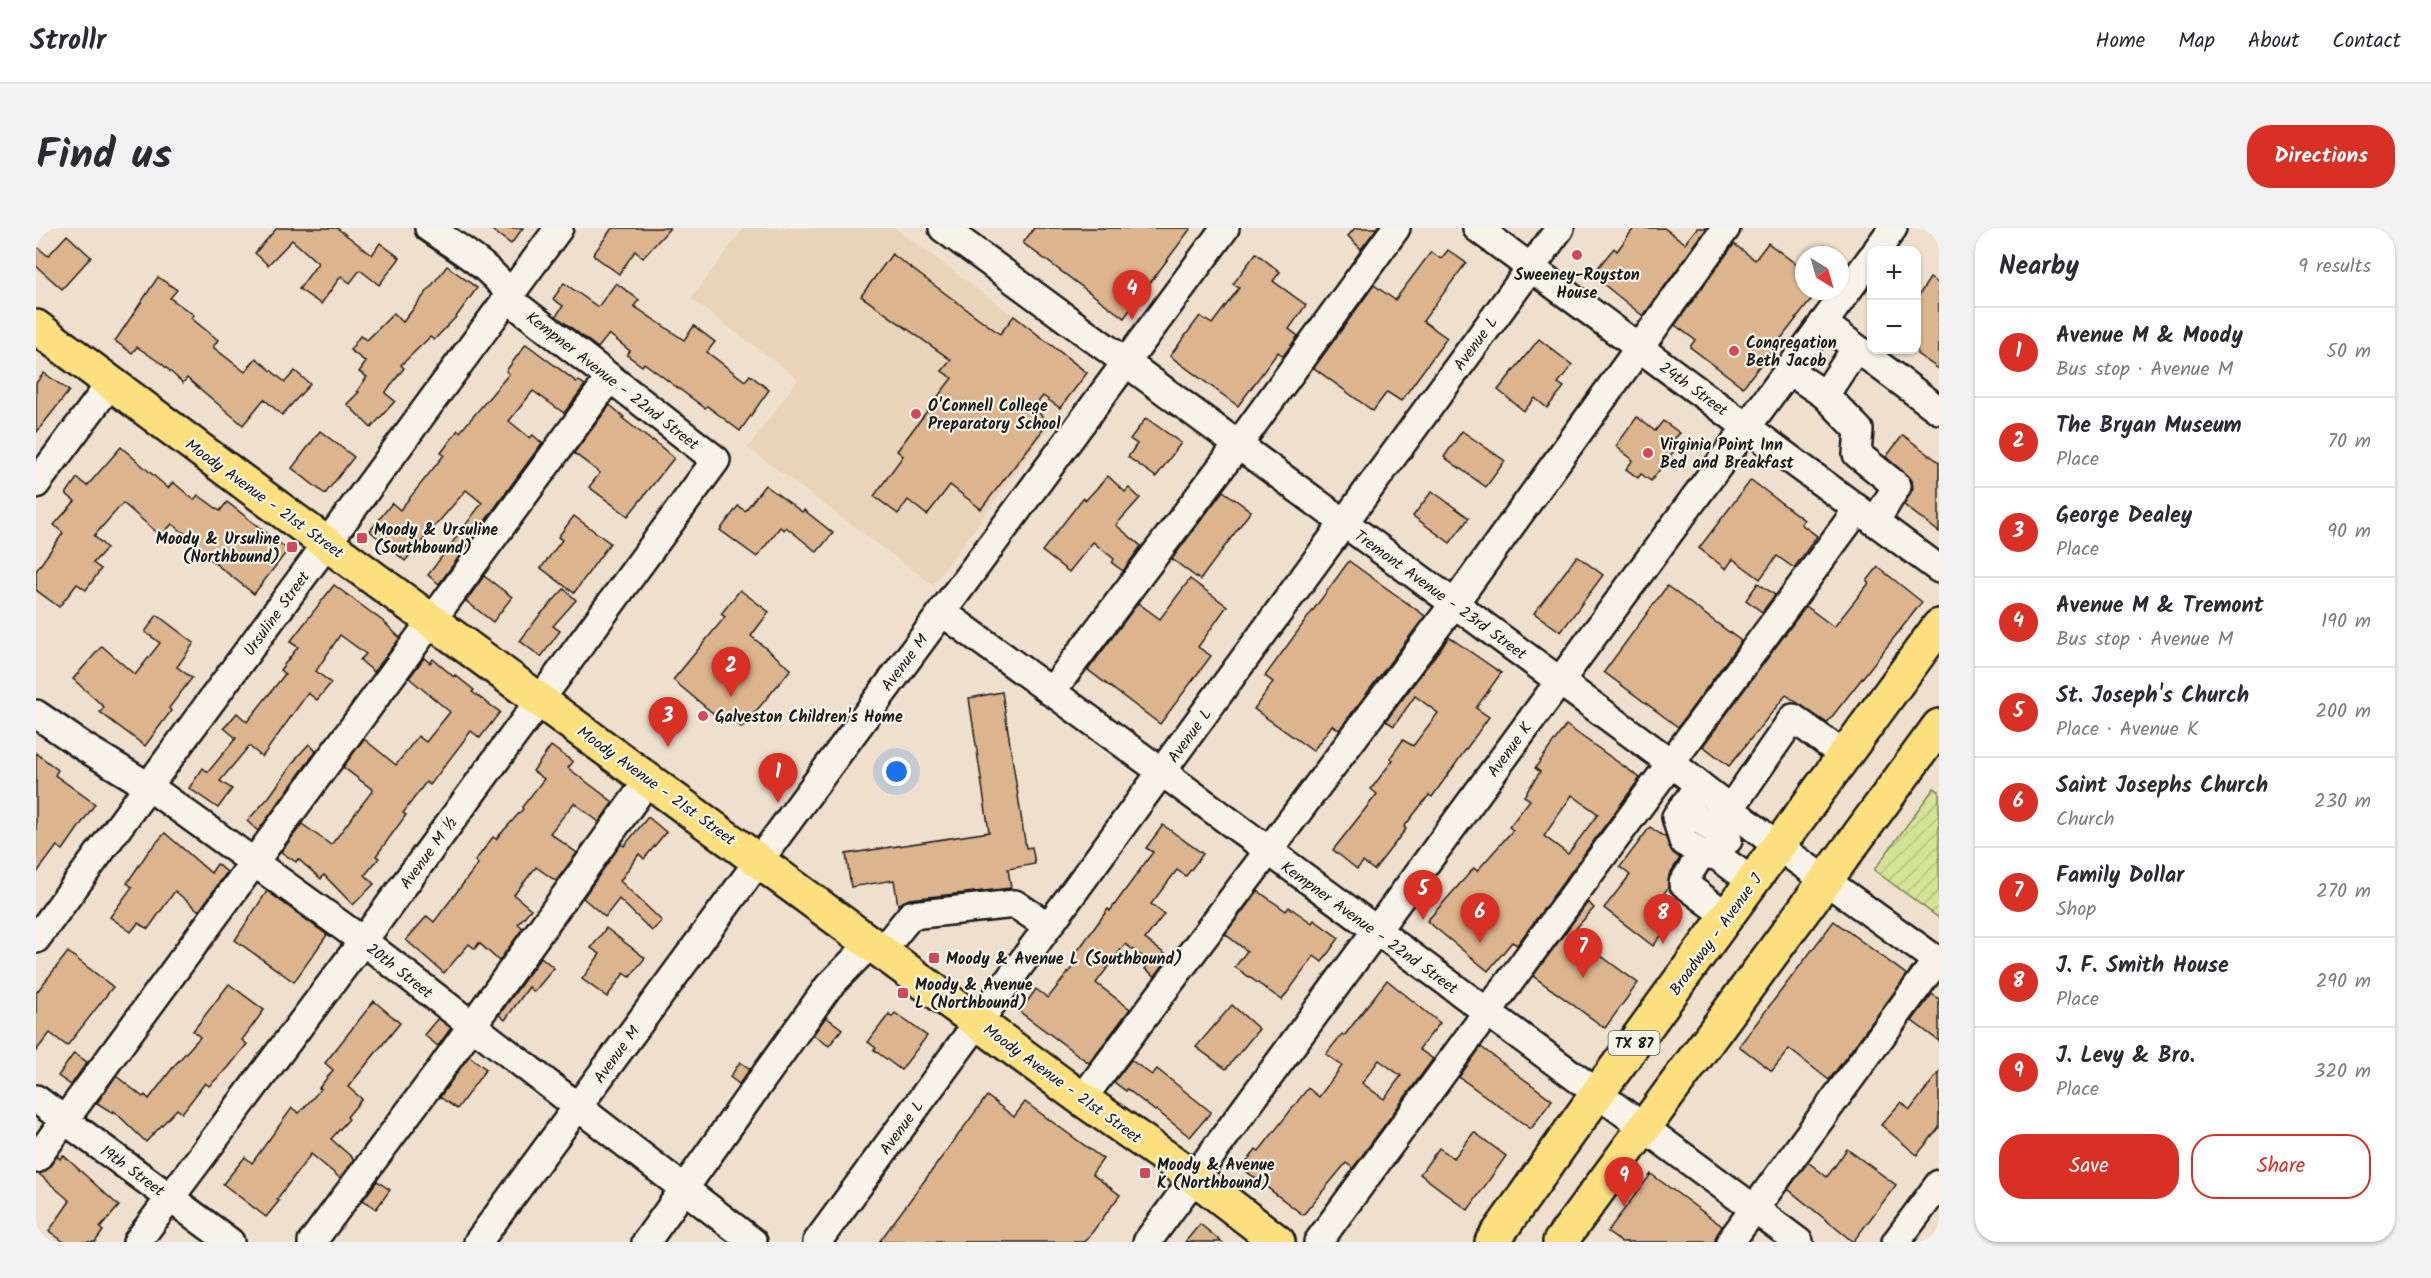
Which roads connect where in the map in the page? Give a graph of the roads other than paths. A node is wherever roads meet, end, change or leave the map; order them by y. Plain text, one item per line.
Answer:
1 (429, 228) edge
2 (559, 228) edge
3 (943, 228) edge
4 (1225, 228) edge
5 (1396, 228) edge
6 (1478, 228) edge
7 (1560, 228) edge
8 (1726, 228) edge
9 (1893, 228) edge
10 (1879, 246) edge
11 (1867, 264) edge
12 (1531, 267) junction
13 (510, 294) junction
14 (1823, 323) junction
15 (36, 327) edge
16 (1639, 347) junction
17 (1856, 348) junction
18 (1126, 362) junction
19 (1788, 370) junction
20 (610, 378) junction
21 (110, 384) junction
22 (1825, 395) junction
23 (1939, 410) edge
24 (1746, 427) junction
25 (1238, 445) junction
26 (717, 460) joint
27 (36, 484) edge
28 (1866, 516) junction
29 (1343, 522) junction
30 (327, 544) junction
31 (1939, 569) edge
32 (1454, 604) junction
33 (942, 612) junction
34 (433, 621) junction
35 (1939, 626) edge
36 (1560, 681) junction
37 (1051, 692) junction
38 (540, 699) junction
39 (36, 714) edge
40 (1939, 726) edge
41 (1845, 756) junction
42 (1671, 763) junction
43 (1162, 772) junction
44 (649, 779) junction
45 (1699, 785) junction
46 (148, 786) junction
47 (1729, 846) junction
48 (1779, 847) junction
49 (1268, 852) junction
50 (758, 860) junction
51 (255, 863) junction
52 (1825, 881) junction
53 (1717, 908) junction
54 (1048, 926) junction
55 (1376, 931) junction
56 (36, 939) edge
57 (363, 941) junction
58 (876, 947) junction
59 (1938, 961) edge
60 (1487, 1013) junction
61 (979, 1022) junction
62 (472, 1026) junction
63 (1597, 1094) junction
64 (36, 1099) edge
65 (1082, 1099) junction
66 (577, 1107) junction
67 (65, 1120) junction
68 (1644, 1128) junction
69 (36, 1159) edge
70 (1194, 1177) junction
71 (1939, 1184) edge
72 (684, 1190) junction
73 (170, 1198) junction
74 (1754, 1209) junction
75 (137, 1242) edge
76 (230, 1242) edge
77 (312, 1242) edge
78 (478, 1242) edge
79 (646, 1242) edge
80 (753, 1242) edge
81 (817, 1242) edge
82 (1147, 1242) edge
83 (1278, 1242) edge
84 (1317, 1242) edge
85 (1492, 1242) edge
86 (1560, 1242) edge
87 (1730, 1242) edge
88 (1799, 1242) edge
89 (1896, 1242) edge

1 - 13 street, Kempner Avenue - 22nd Street
2 - 13 street, Ursuline Street
3 - 18 street, Tremont Avenue - 23rd Street
4 - 18 street, Avenue M
5 - 25 street
6 - 12 street, 24th Street
7 - 12 street, Avenue L
8 - 16 street
9 - 10 street
11 - 14 street, Avenue K
12 - 16 street, 24th Street
12 - 29 street, Avenue L
13 - 20 street, Kempner Avenue - 22nd Street
13 - 30 street, Ursuline Street
14 - 17 street
14 - 19 street, Avenue K
15 - 21 main road, Moody Avenue - 21st Street
16 - 24 street, 24th Street
16 - 32 street
17 - 22 street
17 - 23 street
18 - 25 street, Tremont Avenue - 23rd Street
18 - 33 street, Avenue M
19 - 22 street
19 - 24 street, Avenue K
20 - 26 street, Kempner Avenue - 22nd Street
20 - 34 street
21 - 27 street
21 - 30 main road, Moody Avenue - 21st Street
22 - 28 street
24 - 28 street, 24th Street
24 - 36 street, Avenue K
25 - 29 street, Tremont Avenue - 23rd Street
25 - 37 street
26 - 38 street, Avenue M ½
28 - 31 street, 24th Street
28 - 42 street
29 - 32 street, Tremont Avenue - 23rd Street
29 - 43 street, Avenue L
30 - 34 main road, Moody Avenue - 21st Street
30 - 46 street, Ursuline Street
32 - 36 street, Tremont Avenue - 23rd Street
32 - 49 street
33 - 37 street, Kempner Avenue - 22nd Street
33 - 50 street, Avenue M
34 - 38 main road, Moody Avenue - 21st Street
34 - 51 street
35 - 41 main road, Broadway - Avenue J / TX 87
36 - 42 street, Tremont Avenue - 23rd Street
36 - 55 street, Avenue K
37 - 43 street, Kempner Avenue - 22nd Street
38 - 44 main road, Moody Avenue - 21st Street
38 - 57 street, Avenue M ½
39 - 46 street, 20th Street
40 - 52 main road
41 - 47 street
41 - 48 main road, Broadway - Avenue J / TX 87
42 - 45 street, Tremont Avenue - 23rd Street
42 - 60 street
43 - 49 street, Kempner Avenue - 22nd Street
43 - 54 street, Avenue L
44 - 50 main road, Moody Avenue - 21st Street
44 - 62 street
45 - 47 street, Tremont Avenue - 23rd Street
45 - 47 street
46 - 51 street, 20th Street
46 - 56 street, Ursuline Street
47 - 48 main road, Broadway - Avenue J / TX 87
47 - 48 street, Tremont Avenue - 23rd Street
47 - 53 main road, Broadway - Avenue J / TX 87
47 - 53 street
48 - 52 street, Tremont Avenue - 23rd Street
49 - 55 street, Kempner Avenue - 22nd Street
49 - 65 street
50 - 58 main road, Moody Avenue - 21st Street
50 - 66 street, Avenue M
51 - 57 street, 20th Street
51 - 67 street
52 - 59 street, Tremont Avenue - 23rd Street
52 - 68 main road
53 - 63 main road, Broadway - Avenue J / TX 87
54 - 58 street
54 - 61 street, Avenue L
55 - 60 street, Kempner Avenue - 22nd Street
55 - 70 street, Avenue K
57 - 62 street, 20th Street
57 - 73 street, Avenue M ½
58 - 61 main road, Moody Avenue - 21st Street
58 - 72 street
59 - 74 street
60 - 63 street, Kempner Avenue - 22nd Street
60 - 84 street
61 - 65 main road, Moody Avenue - 21st Street
61 - 81 street, Avenue L
62 - 66 street, 20th Street
62 - 77 street
63 - 68 street, Kempner Avenue - 22nd Street
63 - 85 main road, Broadway - Avenue J / TX 87
64 - 67 street, 19th Street
65 - 70 main road, Moody Avenue - 21st Street
66 - 72 street, 20th Street
66 - 78 street, Avenue M
67 - 69 street
67 - 73 street, 19th Street
68 - 74 street, Kempner Avenue - 22nd Street
68 - 86 main road
70 - 82 street, Avenue K
70 - 83 main road, Moody Avenue - 21st Street
71 - 89 street
72 - 79 street
72 - 80 street, 20th Street
73 - 75 street, Avenue M ½
73 - 76 street, 19th Street
74 - 87 street
74 - 88 street, Kempner Avenue - 22nd Street

